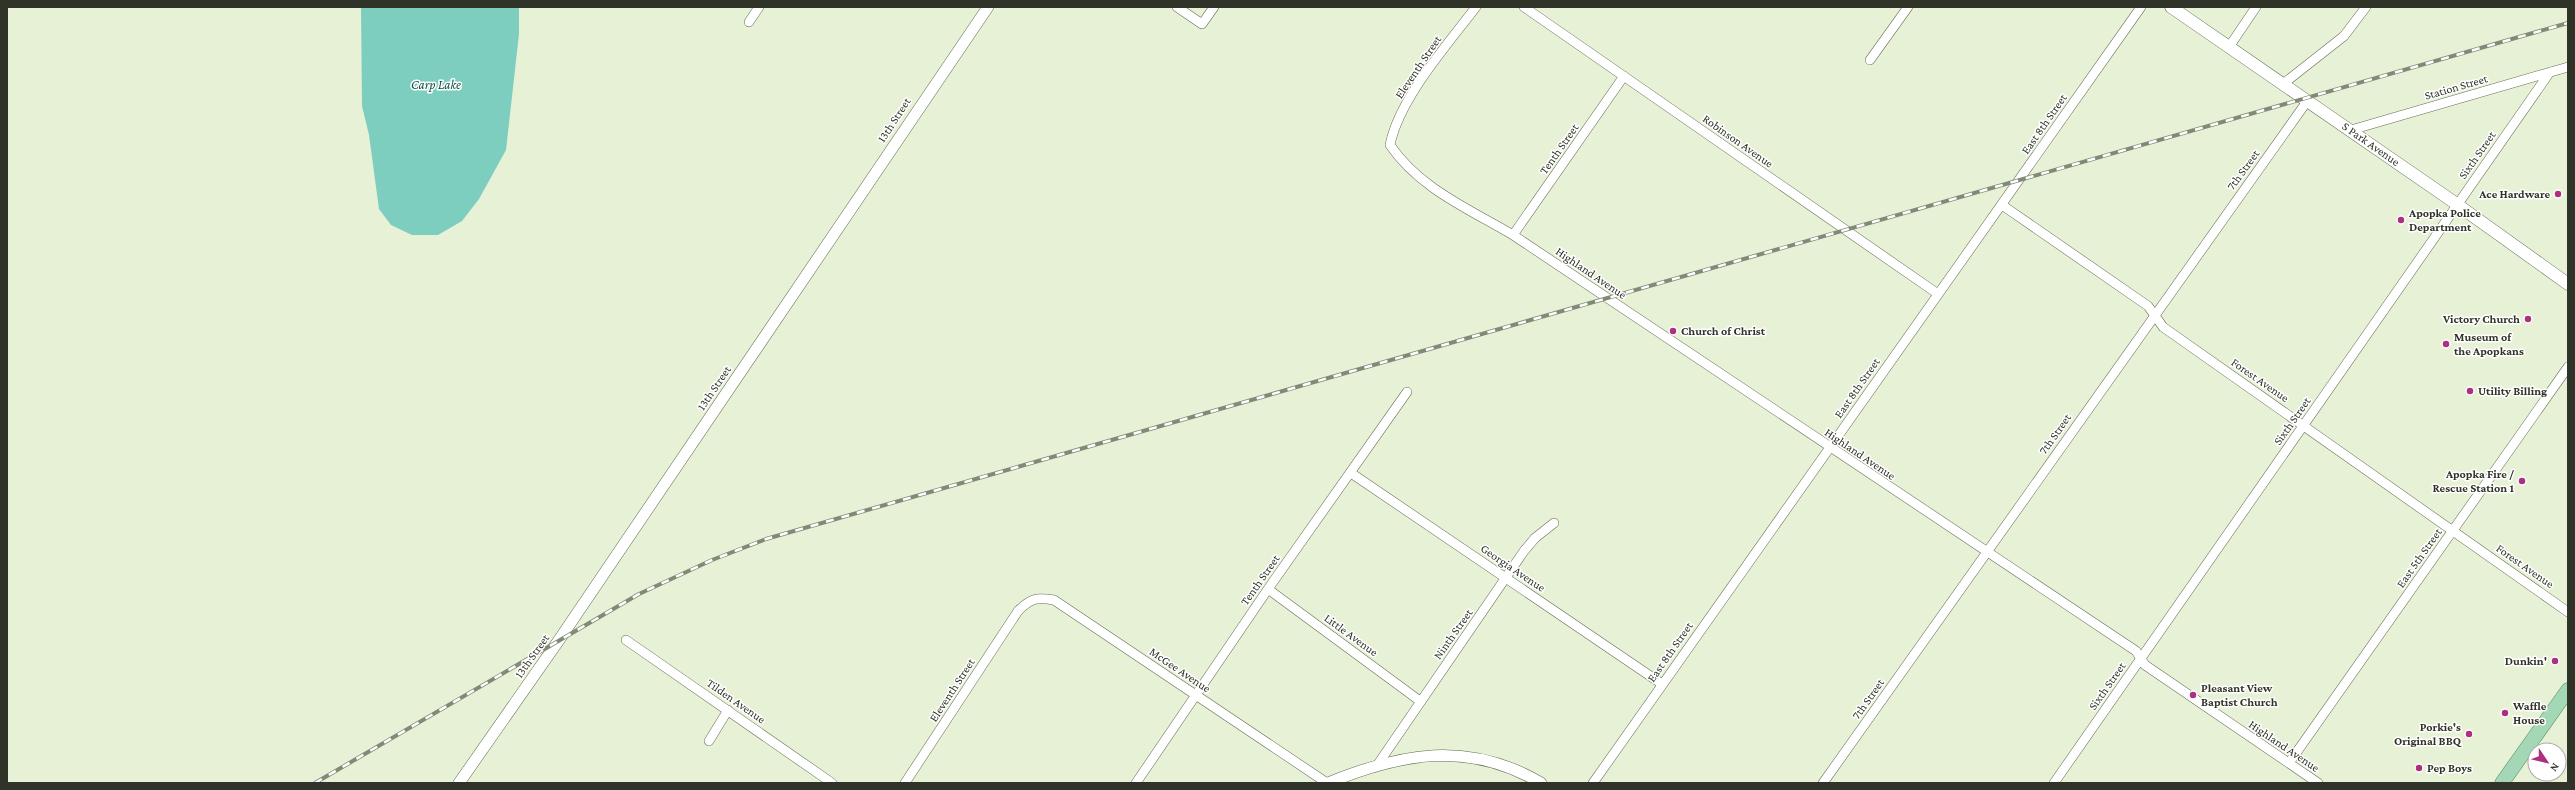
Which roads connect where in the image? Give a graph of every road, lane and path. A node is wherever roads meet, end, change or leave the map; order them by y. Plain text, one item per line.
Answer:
1 (759, 7) edge
2 (988, 7) edge
3 (1177, 7) edge
4 (1214, 7) edge
5 (1476, 7) edge
6 (1524, 7) edge
7 (1908, 7) edge
8 (2141, 7) edge
9 (2171, 7) edge
10 (2256, 7) edge
11 (2366, 7) edge
12 (749, 22) dead end
13 (2229, 47) junction
14 (1870, 60) dead end
15 (2568, 67) edge
16 (2550, 72) junction
17 (1624, 76) junction
18 (2283, 84) junction
19 (2308, 100) junction
20 (2351, 130) junction
21 (1390, 145) joint
22 (2457, 204) junction
23 (2002, 205) junction
24 (1513, 235) junction
25 (2568, 284) edge
26 (1938, 294) junction
27 (2155, 315) junction
28 (2568, 367) edge
29 (1407, 392) dead end
30 (2304, 425) junction
31 (1829, 448) junction
32 (1351, 472) junction
33 (1554, 523) dead end
34 (2453, 530) junction
35 (1986, 553) junction
36 (1506, 578) junction
37 (1268, 589) junction
38 (1018, 611) joint
39 (2568, 612) edge
40 (626, 640) dead end
41 (2141, 659) junction
42 (1662, 684) junction
43 (2568, 690) edge
44 (1196, 695) junction
45 (1420, 701) junction
46 (728, 710) junction
47 (709, 741) dead end
48 (2289, 763) junction
49 (1378, 764) junction
50 (459, 783) edge
51 (832, 783) edge
52 (905, 783) edge
53 (1136, 783) edge
54 (1327, 783) edge
55 (1541, 783) edge
56 (1593, 783) edge
57 (1823, 783) edge
58 (2054, 783) edge
59 (2318, 783) edge
60 (2502, 783) edge

1 - 12 street
2 - 50 street, 13th Street
3 - 4 street
5 - 21 street, Eleventh Street
6 - 17 street, Robinson Avenue
7 - 14 street
8 - 23 street, East 8th Street
9 - 13 main road, S Park Avenue
10 - 13 street
11 - 18 street
13 - 18 main road, S Park Avenue
15 - 16 street, Station Street
16 - 20 street, Station Street
16 - 22 street, Sixth Street
17 - 24 street, Tenth Street
17 - 26 street, Robinson Avenue
18 - 19 main road, S Park Avenue
19 - 20 main road, S Park Avenue
19 - 27 street, 7th Street
20 - 22 main road, S Park Avenue
21 - 24 street, Highland Avenue
22 - 25 main road, S Park Avenue
22 - 30 street, Sixth Street
23 - 26 street, East 8th Street
23 - 27 street, Forest Avenue
24 - 31 street, Highland Avenue
26 - 31 street, East 8th Street
27 - 30 street, Forest Avenue
27 - 35 street, 7th Street
28 - 34 street, East 5th Street
29 - 32 street, Tenth Street
30 - 34 street, Forest Avenue
30 - 41 street, Sixth Street
31 - 35 street, Highland Avenue
31 - 42 street, East 8th Street
32 - 36 street, Georgia Avenue
32 - 37 street, Tenth Street
33 - 36 street, Ninth Street
34 - 39 street, Forest Avenue
34 - 48 street, East 5th Street
35 - 41 street, Highland Avenue
35 - 57 street, 7th Street
36 - 42 street, Georgia Avenue
36 - 45 street, Ninth Street
37 - 44 street, Tenth Street
37 - 45 street, Little Avenue
38 - 44 street, McGee Avenue
38 - 52 street, Eleventh Street
40 - 46 street, Tilden Avenue
41 - 48 street, Highland Avenue
41 - 58 street, Sixth Street
42 - 56 street, East 8th Street
43 - 60 main road
44 - 53 street, Tenth Street
44 - 54 street, McGee Avenue
45 - 49 street, Ninth Street
46 - 47 street
46 - 51 street, Tilden Avenue
48 - 59 street, Highland Avenue
49 - 54 street
49 - 55 street

